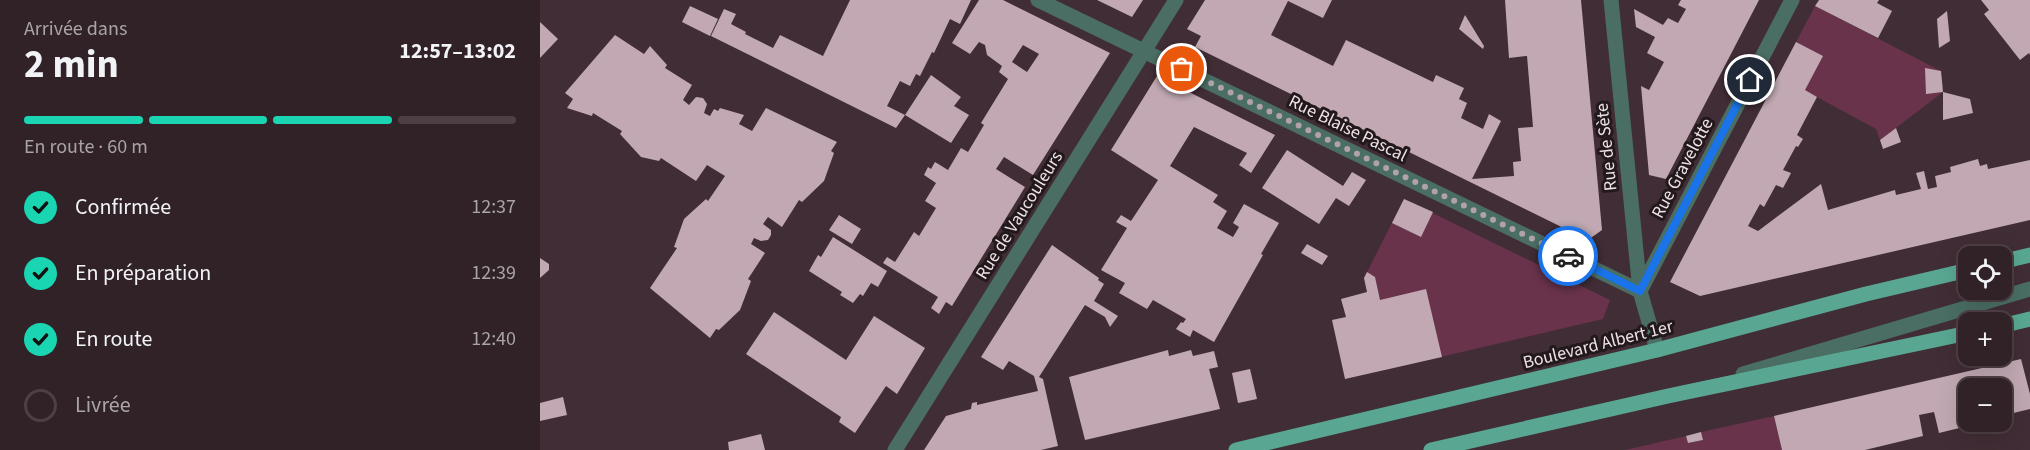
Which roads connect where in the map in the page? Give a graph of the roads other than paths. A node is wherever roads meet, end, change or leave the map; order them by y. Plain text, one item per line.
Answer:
1 (1038, 0) edge
2 (1176, 0) edge
3 (1611, 0) edge
4 (1792, 0) edge
5 (1144, 51) junction
6 (2030, 255) edge
7 (2012, 259) edge
8 (1958, 272) edge
9 (2030, 289) edge
10 (1640, 291) junction
11 (2030, 319) edge
12 (2012, 323) edge
13 (1958, 335) edge
14 (1657, 350) junction
15 (1668, 396) junction
16 (895, 450) edge
17 (1236, 450) edge
18 (1431, 450) edge

1 - 5 street, Rue Blaise Pascal
2 - 5 street, Rue de Vaucouleurs
3 - 10 street, Rue de Sète
4 - 10 street, Rue Gravelotte
5 - 10 street, Rue Blaise Pascal
5 - 16 street, Rue de Vaucouleurs
6 - 7 main road
8 - 14 main road, Boulevard Albert 1er
9 - 15 street
10 - 14 street, Rue de Sète
11 - 12 main road
13 - 15 main road
14 - 17 main road, Boulevard Albert 1er
15 - 18 main road

